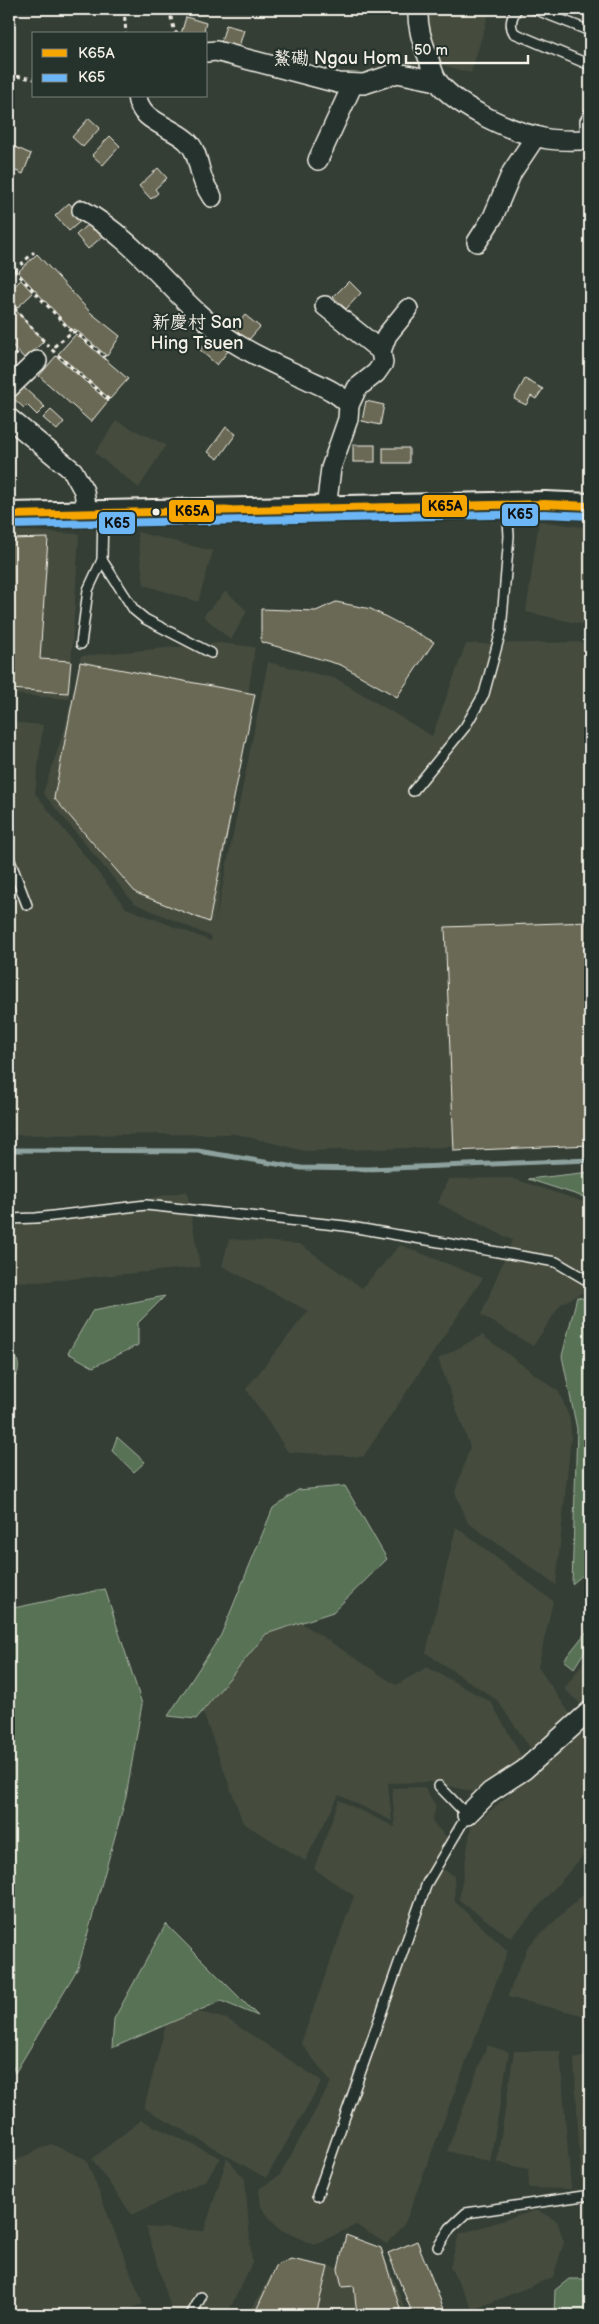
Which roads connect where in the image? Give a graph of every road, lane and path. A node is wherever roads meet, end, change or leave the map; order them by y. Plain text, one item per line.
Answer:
1 (124, 9) edge
2 (174, 9) edge
3 (418, 9) edge
4 (517, 9) edge
5 (534, 9) edge
6 (590, 31) edge
7 (126, 32) edge
8 (175, 32) edge
9 (208, 52) edge
10 (590, 64) edge
11 (9, 75) edge
12 (32, 78) edge
13 (437, 81) junction
14 (353, 84) junction
15 (137, 98) edge
16 (590, 112) edge
17 (536, 136) junction
18 (588, 140) edge
19 (318, 160) dead end
20 (212, 197) dead end
21 (82, 210) dead end
22 (477, 242) dead end
23 (34, 252) dead end
24 (14, 270) junction
25 (9, 276) edge
26 (9, 302) edge
27 (325, 306) dead end
28 (408, 309) dead end
29 (72, 332) junction
30 (381, 351) junction
31 (44, 355) junction
32 (105, 357) dead end
33 (9, 388) edge
34 (109, 400) dead end
35 (349, 405) junction
36 (9, 418) edge
37 (507, 505) junction
38 (590, 506) edge
39 (326, 509) junction
40 (95, 513) junction
41 (9, 515) edge
42 (102, 560) junction
43 (81, 644) dead end
44 (211, 653) dead end
45 (413, 791) dead end
46 (9, 858) edge
47 (27, 905) dead end
48 (9, 1219) edge
49 (590, 1282) edge
50 (590, 1711) edge
51 (439, 1786) dead end
52 (467, 1815) junction
53 (590, 2195) edge
54 (317, 2196) dead end
55 (438, 2247) dead end
56 (201, 2297) dead end
57 (191, 2315) edge

1 - 7 path
2 - 8 path
3 - 13 street
4 - 10 lane
5 - 6 lane
9 - 14 street
11 - 12 path
13 - 14 street
13 - 17 street
14 - 19 street
15 - 20 street
16 - 18 lane
17 - 18 street
17 - 22 street
21 - 35 street
23 - 24 path
24 - 25 path
24 - 29 path
26 - 31 path
27 - 30 street
28 - 30 street
29 - 31 path
29 - 32 path
30 - 35 street
31 - 33 street
31 - 34 path
35 - 39 street
36 - 40 street
37 - 38 street
37 - 39 street
37 - 45 lane
39 - 40 street
40 - 41 street
40 - 42 lane
42 - 43 lane
42 - 44 lane
46 - 47 lane
48 - 49 lane
50 - 52 street
51 - 52 lane
52 - 54 lane
53 - 55 lane
56 - 57 lane

